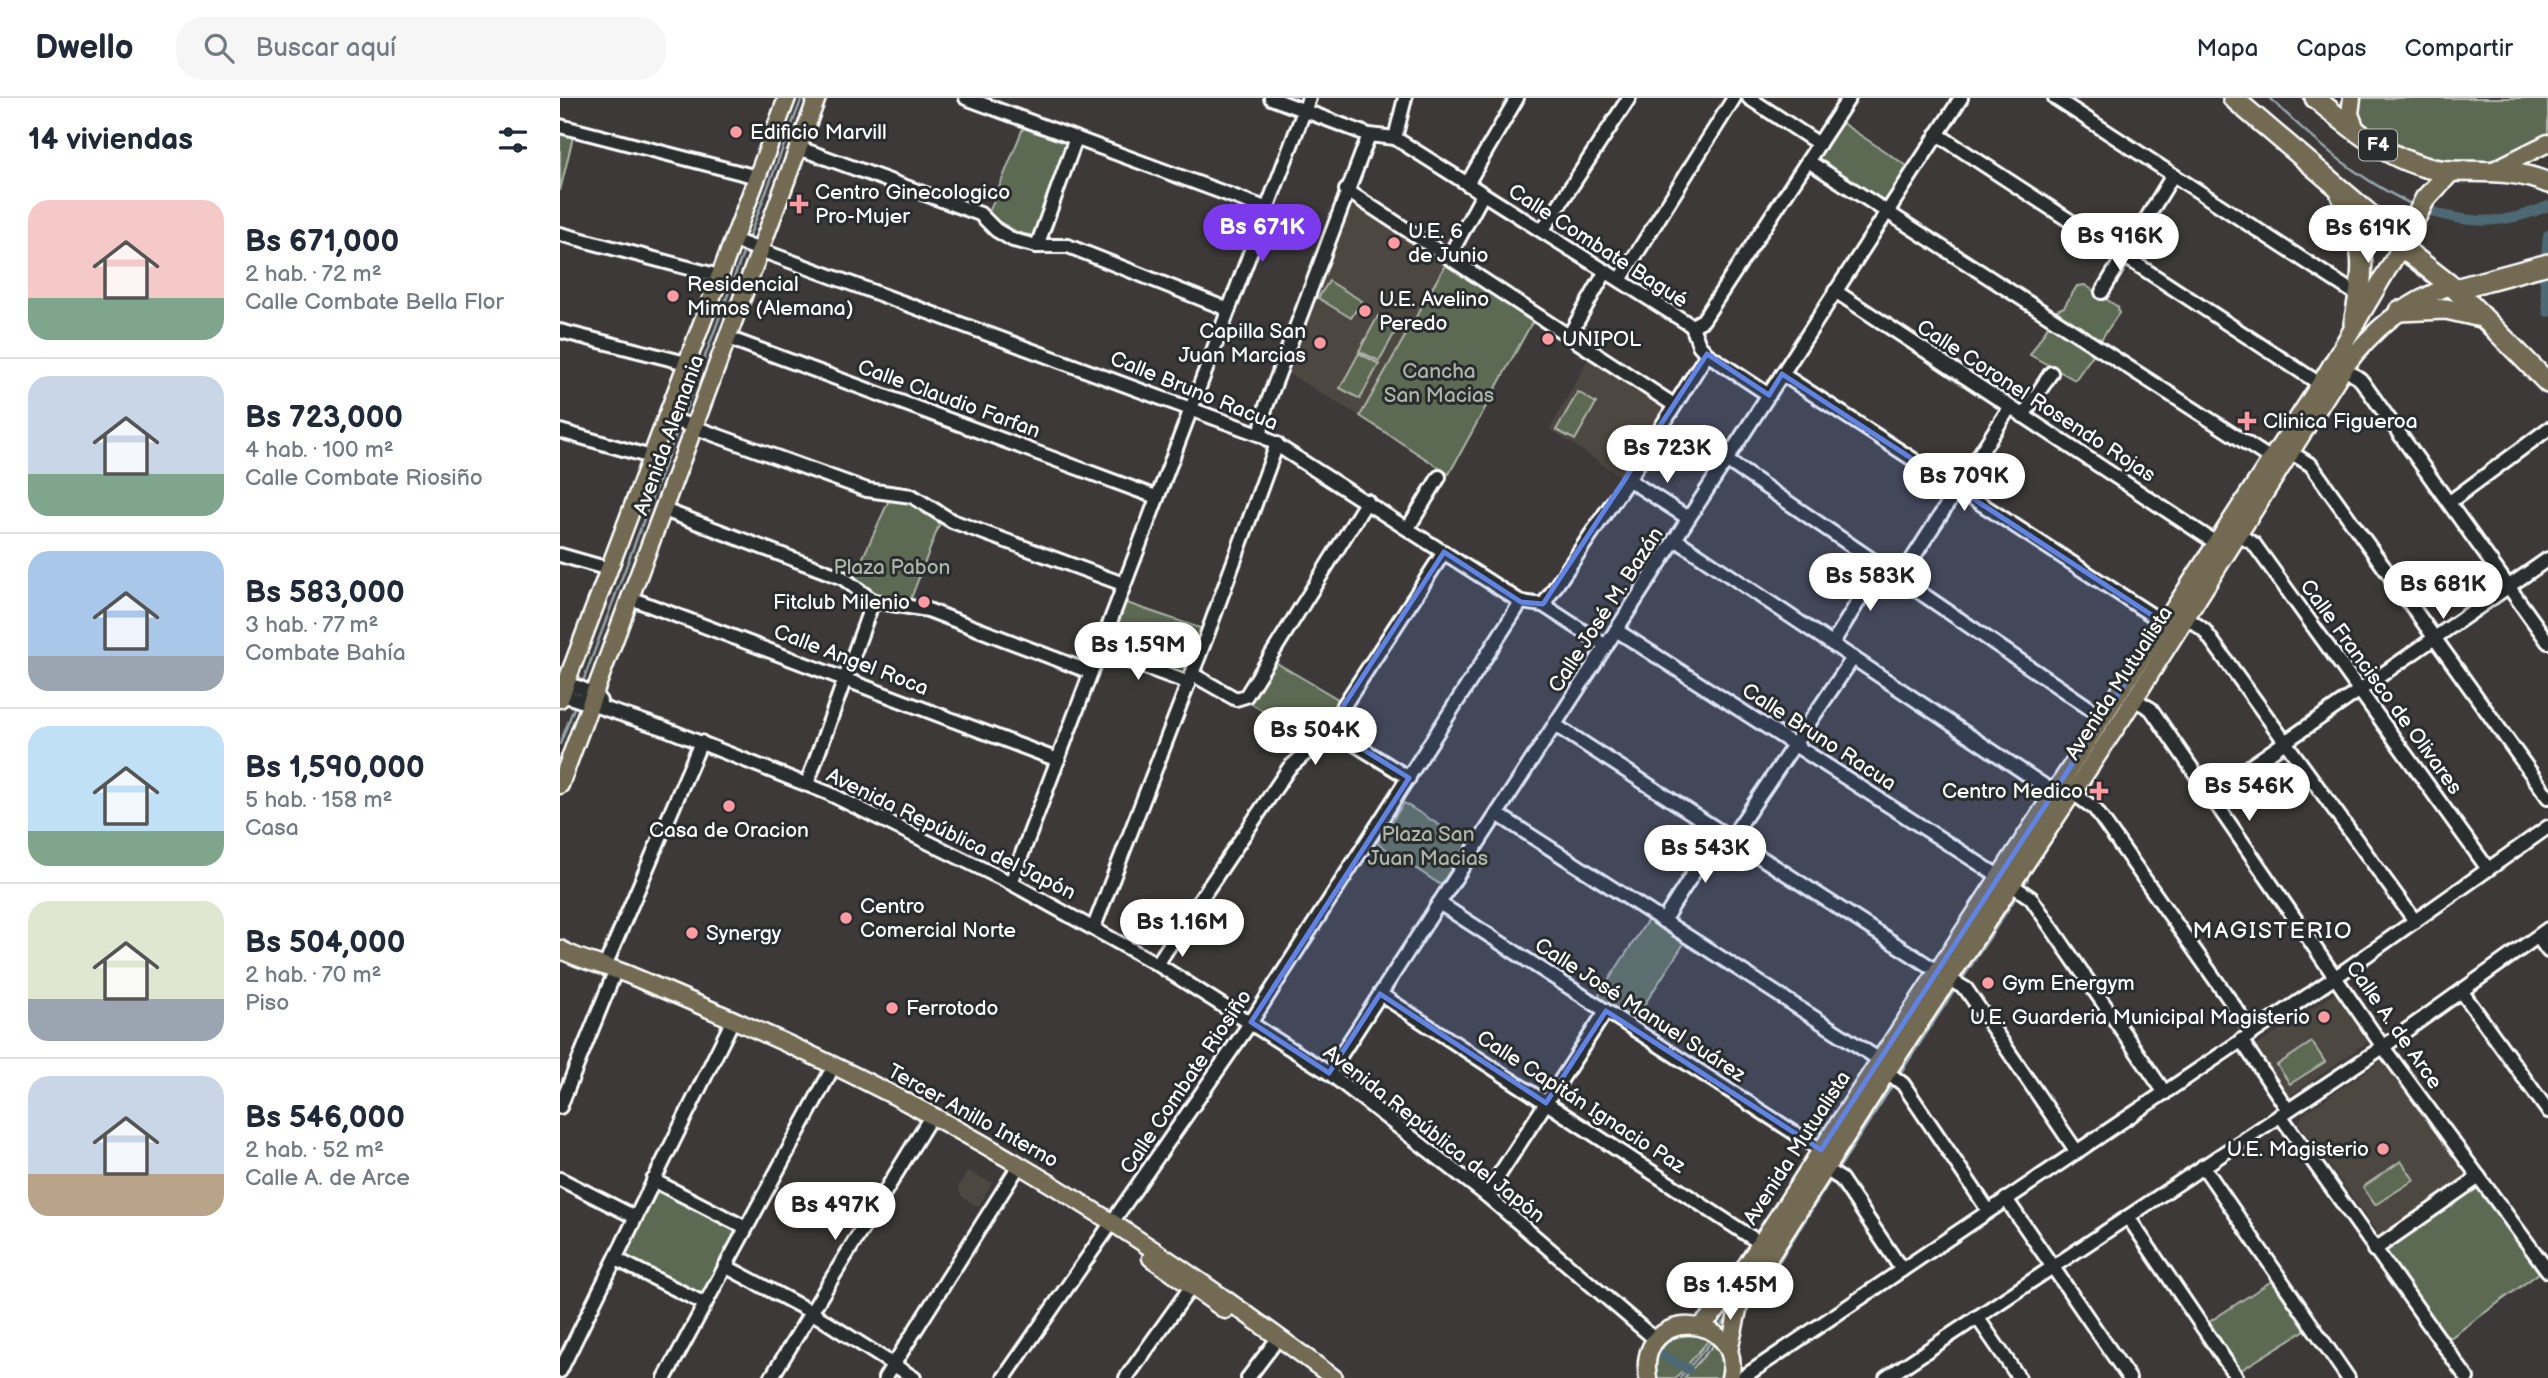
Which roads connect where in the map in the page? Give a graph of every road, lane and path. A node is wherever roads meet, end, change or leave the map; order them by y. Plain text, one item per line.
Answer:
1 (787, 98) edge
2 (817, 98) edge
3 (966, 98) edge
4 (1270, 98) edge
5 (1405, 98) edge
6 (1517, 98) edge
7 (1629, 98) edge
8 (1734, 98) edge
9 (1749, 98) edge
10 (1849, 98) edge
11 (1961, 98) edge
12 (2054, 98) edge
13 (2233, 98) edge
14 (2316, 98) edge
15 (2346, 98) edge
16 (2352, 98) edge
17 (1307, 104) edge
18 (560, 126) edge
19 (2357, 132) junction
20 (1937, 134) junction
21 (1369, 135) junction
22 (1076, 138) junction
23 (1395, 138) junction
24 (2548, 143) edge
25 (1819, 144) junction
26 (799, 148) junction
27 (1808, 161) junction
28 (2494, 170) junction
29 (2451, 171) junction
30 (2173, 175) junction
31 (757, 177) junction
32 (2548, 183) edge
33 (1467, 184) junction
34 (2338, 188) junction
35 (1346, 190) junction
36 (1483, 194) junction
37 (1265, 208) junction
38 (1887, 212) junction
39 (1542, 231) junction
40 (560, 234) edge
41 (2401, 244) junction
42 (745, 245) junction
43 (1037, 246) junction
44 (1450, 256) junction
45 (2124, 256) junction
46 (2548, 264) edge
47 (1606, 271) junction
48 (719, 276) junction
49 (1620, 280) junction
50 (2452, 288) junction
51 (1836, 291) junction
52 (2102, 292) dead end
53 (2362, 299) junction
54 (1227, 309) junction
55 (2393, 315) junction
56 (2483, 318) junction
57 (2354, 324) joint
58 (1692, 326) junction
59 (560, 331) edge
60 (1570, 334) junction
61 (728, 338) junction
62 (1707, 354) junction
63 (686, 363) junction
64 (2344, 368) junction
65 (2051, 373) dead end
66 (1782, 374) junction
67 (2548, 383) edge
68 (2320, 384) junction
69 (1769, 395) junction
70 (1674, 405) junction
71 (1190, 407) junction
72 (2010, 407) junction
73 (2023, 416) junction
74 (680, 422) junction
75 (2548, 429) edge
76 (560, 431) edge
77 (1261, 435) junction
78 (1277, 444) junction
79 (2290, 452) junction
80 (651, 457) junction
81 (2271, 459) junction
82 (1726, 460) junction
83 (1439, 477) dead end
84 (1629, 480) junction
85 (1957, 489) junction
86 (1156, 497) junction
87 (1367, 501) junction
88 (2451, 501) junction
89 (664, 510) junction
90 (1688, 519) junction
91 (1408, 528) junction
92 (2237, 534) junction
93 (1675, 539) junction
94 (2216, 542) junction
95 (1444, 552) junction
96 (560, 555) edge
97 (2548, 559) edge
98 (1881, 565) junction
99 (609, 569) junction
100 (1900, 578) junction
101 (1124, 584) junction
102 (2508, 586) junction
103 (630, 598) junction
104 (873, 601) junction
105 (1521, 602) junction
106 (1543, 605) junction
107 (2186, 617) junction
108 (2164, 624) junction
109 (1616, 630) junction
110 (2435, 638) junction
111 (2548, 642) edge
112 (1832, 644) junction
113 (1606, 646) junction
114 (1099, 650) junction
115 (1853, 658) junction
116 (1090, 672) junction
117 (1191, 678) junction
118 (847, 679) junction
119 (2361, 689) junction
120 (561, 691) edge
121 (592, 699) junction
122 (2134, 699) junction
123 (2104, 718) junction
124 (1555, 725) junction
125 (1329, 729) junction
126 (2090, 740) junction
127 (701, 742) junction
128 (2284, 743) junction
129 (1795, 744) junction
130 (1058, 760) junction
131 (1409, 778) junction
132 (807, 784) junction
133 (560, 786) edge
134 (2055, 793) junction
135 (2073, 793) junction
136 (2209, 795) junction
137 (2548, 797) edge
138 (1497, 814) junction
139 (2546, 833) edge
140 (1725, 835) junction
141 (2042, 843) junction
142 (2488, 869) junction
143 (2006, 881) junction
144 (1011, 883) junction
145 (1439, 903) junction
146 (1663, 920) junction
147 (2414, 921) junction
148 (1094, 927) junction
149 (2543, 933) edge
150 (560, 949) edge
151 (2548, 951) edge
152 (560, 960) edge
153 (1157, 964) junction
154 (608, 973) junction
155 (1943, 975) junction
156 (2337, 976) junction
157 (2462, 992) junction
158 (1380, 994) junction
159 (1606, 1011) junction
160 (1251, 1022) junction
161 (729, 1028) junction
162 (2247, 1037) junction
163 (2383, 1047) junction
164 (1884, 1066) junction
165 (1329, 1073) junction
166 (830, 1075) junction
167 (2165, 1093) junction
168 (1546, 1103) junction
169 (560, 1107) edge
170 (2548, 1111) edge
171 (2284, 1113) junction
172 (928, 1123) junction
173 (1821, 1150) junction
174 (2077, 1152) junction
175 (2203, 1166) junction
176 (1825, 1169) junction
177 (1015, 1172) junction
178 (2479, 1177) junction
179 (560, 1179) edge
180 (653, 1180) junction
181 (1486, 1195) junction
182 (2006, 1199) junction
183 (1988, 1210) junction
184 (635, 1217) junction
185 (2128, 1217) junction
186 (1112, 1225) junction
187 (746, 1228) junction
188 (1760, 1243) junction
189 (2374, 1250) junction
190 (617, 1259) junction
191 (725, 1266) junction
192 (2051, 1267) junction
193 (1902, 1270) junction
194 (2548, 1271) edge
195 (1191, 1287) junction
196 (705, 1304) junction
197 (811, 1312) junction
198 (1977, 1317) junction
199 (1701, 1326) junction
200 (1656, 1340) junction
201 (1273, 1345) junction
202 (1728, 1351) junction
203 (894, 1364) junction
204 (560, 1371) edge
205 (1905, 1373) edge
206 (2460, 1376) edge
207 (665, 1378) edge
208 (771, 1378) edge
209 (885, 1378) edge
210 (914, 1378) edge
211 (1004, 1378) edge
212 (1126, 1378) edge
213 (1248, 1378) edge
214 (1317, 1378) edge
215 (1334, 1378) edge
216 (1648, 1378) edge
217 (1730, 1378) edge
218 (1742, 1378) edge
219 (1886, 1378) edge
220 (2019, 1378) edge
221 (2129, 1378) edge
222 (2237, 1378) edge
223 (2348, 1378) edge

1 - 31 main road, Avenida Alemania
2 - 26 main road, Avenida Alemania
3 - 22 street
4 - 17 street
5 - 23 street
6 - 33 street
7 - 39 street
8 - 49 street
9 - 25 street
10 - 25 street
11 - 20 street, Calle José M. Bazán
12 - 30 street
13 - 34 highway
14 - 15 main road
14 - 19 highway, F4
16 - 19 main road
17 - 21 street
17 - 37 street
18 - 31 street
19 - 29 highway, F4
20 - 38 street, Calle José M. Bazán
20 - 45 street
21 - 23 street
21 - 35 street
22 - 37 street
22 - 43 street
23 - 33 street, Calle Combate Bagué
24 - 28 main road
25 - 27 street
26 - 42 main road, Avenida Alemania
26 - 43 street
27 - 38 street
27 - 58 street
28 - 29 highway, F4
28 - 32 highway, F4
29 - 41 highway
30 - 45 street
30 - 53 street
31 - 42 main road, Avenida Alemania
33 - 36 street, Calle Combate Bagué
34 - 41 highway
34 - 53 highway
35 - 44 street
35 - 77 street
36 - 39 street, Calle Combate Bagué
36 - 44 street
37 - 54 street
38 - 51 street, Calle José M. Bazán
38 - 81 street
39 - 47 street, Calle Combate Bagué
40 - 48 street
41 - 50 highway
41 - 53 main road
42 - 48 main road, Avenida Alemania
42 - 61 main road, Avenida Alemania
42 - 71 street, Calle Bruno Racua
43 - 54 street
44 - 60 street
45 - 52 street
45 - 68 street
46 - 50 highway
47 - 49 street, Calle Combate Bagué
47 - 60 street
48 - 63 main road, Avenida Alemania
49 - 58 street, Calle Combate Bagué
50 - 55 main road, Avenida Mutualista
50 - 56 highway
51 - 66 street, Calle José M. Bazán
51 - 72 street, Calle Coronel Rosendo Rojas
53 - 55 main road
53 - 57 highway
54 - 71 street
55 - 56 highway
55 - 64 main road, Avenida Mutualista
56 - 67 highway
57 - 68 main road, Avenida Mutualista
58 - 62 street, Calle Combate Bagué
59 - 63 street
60 - 70 street
61 - 74 main road, Avenida Alemania
61 - 86 street, Calle Claudio Farfan
62 - 69 street, Calle Combate Bagué
62 - 70 street
63 - 74 main road, Avenida Alemania
64 - 79 main road, Avenida Mutualista
64 - 88 street
65 - 73 street
66 - 69 street, Calle José M. Bazán
66 - 85 street
68 - 81 main road, Avenida Mutualista
69 - 82 street, Calle José M. Bazán
70 - 84 street
71 - 77 street, Calle Bruno Racua
71 - 86 street
72 - 73 street, Calle Coronel Rosendo Rojas
72 - 85 street
73 - 94 street, Calle Coronel Rosendo Rojas
74 - 80 main road, Avenida Alemania
74 - 89 main road, Avenida Alemania
74 - 101 street
75 - 88 street
76 - 80 street
77 - 78 street, Calle Bruno Racua
78 - 87 street, Calle Bruno Racua
78 - 117 street
79 - 92 main road, Avenida Mutualista
79 - 110 street
80 - 99 main road, Avenida Alemania
81 - 94 main road, Avenida Mutualista
82 - 90 street, Calle José M. Bazán
82 - 98 street
83 - 91 street
84 - 90 street
84 - 106 street
85 - 100 street
85 - 108 street
86 - 101 street
87 - 91 street, Calle Bruno Racua
87 - 117 street
88 - 102 street
89 - 103 main road, Avenida Alemania
89 - 104 street
90 - 93 street, Calle José M. Bazán
91 - 95 street, Calle Bruno Racua
92 - 107 main road, Avenida Mutualista
92 - 119 street, Calle Francisco de Olivares
93 - 109 street, Calle José M. Bazán
93 - 112 street
94 - 108 main road, Avenida Mutualista
95 - 105 street, Calle Bruno Racua
95 - 125 street
96 - 99 street
97 - 102 street
98 - 100 street
98 - 112 street
99 - 120 main road, Avenida Alemania
100 - 123 street
101 - 114 street
102 - 110 street
102 - 111 street
103 - 118 street, Calle Angel Roca
103 - 121 main road, Avenida Alemania
104 - 116 street
104 - 118 street
105 - 106 street, Calle Bruno Racua
105 - 131 street, Calle Combate Riosiño
106 - 113 street, Calle Bruno Racua
107 - 122 main road, Avenida Mutualista
107 - 128 street
108 - 123 main road, Avenida Mutualista
109 - 113 street, Calle José M. Bazán
109 - 129 street, Calle Bruno Racua
110 - 119 street
110 - 137 street
112 - 115 street
113 - 124 street, Calle José M. Bazán
114 - 116 street
114 - 117 street
115 - 129 street
115 - 134 street
116 - 130 street
117 - 148 street
118 - 130 street, Calle Angel Roca
118 - 132 street
119 - 128 street
119 - 142 street, Calle Francisco de Olivares
120 - 121 street, Avenida República del Japón
121 - 127 street, Avenida República del Japón
121 - 133 main road, Avenida Alemania
122 - 135 main road, Avenida Mutualista
122 - 136 street, Calle A. de Arce
123 - 126 main road, Avenida Mutualista
124 - 138 street, Calle José M. Bazán
124 - 140 street
125 - 131 street
125 - 153 street
126 - 134 main road, Avenida Mutualista
126 - 135 main road
127 - 132 street, Avenida República del Japón
127 - 154 street
128 - 136 street
128 - 147 street
129 - 140 street
129 - 143 street, Calle Bruno Racua
130 - 144 street
131 - 160 street, Calle Combate Riosiño
132 - 144 street, Avenida República del Japón
134 - 141 main road
134 - 143 main road, Avenida Mutualista
135 - 141 main road, Avenida Mutualista
135 - 162 street
136 - 156 street, Calle A. de Arce
138 - 145 street, Calle José M. Bazán
138 - 146 street
139 - 142 street
140 - 146 street
140 - 155 street
141 - 143 main road, Avenida Mutualista
142 - 147 street
143 - 155 main road, Avenida Mutualista
143 - 167 street, Calle Bruno Racua
144 - 148 street, Avenida República del Japón
145 - 158 street, Calle José M. Bazán
145 - 159 street, Calle José Manuel Suárez
146 - 164 street
147 - 156 street
148 - 153 street, Avenida República del Japón
149 - 151 street
149 - 157 street
150 - 154 main road, Tercer Anillo Interno
152 - 154 main road, Tercer Anillo Interno
153 - 160 street, Avenida República del Japón
154 - 161 main road, Tercer Anillo Interno
154 - 169 street
154 - 186 main road, Tercer Anillo Interno
155 - 164 main road, Avenida Mutualista
155 - 174 street
156 - 162 street
156 - 163 street, Calle A. de Arce
157 - 163 street
157 - 170 street
158 - 165 street, Calle José M. Bazán
158 - 168 street, Calle Capitán Ignacio Paz
159 - 168 street
159 - 173 street, Calle José Manuel Suárez
160 - 165 street, Avenida República del Japón
160 - 186 street, Calle Combate Riosiño
161 - 166 main road, Tercer Anillo Interno
161 - 180 street
162 - 167 street
162 - 171 street
163 - 171 street
163 - 178 street, Calle A. de Arce
164 - 173 main road, Avenida Mutualista
164 - 176 main road, Avenida Mutualista
164 - 183 street
165 - 181 street, Avenida República del Japón
166 - 172 main road, Tercer Anillo Interno
166 - 187 street
167 - 174 street
168 - 181 street
168 - 188 street, Calle Capitán Ignacio Paz
171 - 175 street
171 - 189 street
172 - 177 main road, Tercer Anillo Interno
172 - 197 street
173 - 188 main road, Avenida Mutualista
174 - 182 street
175 - 185 street
175 - 223 street
176 - 193 street
176 - 202 main road, Avenida Mutualista
177 - 186 main road, Tercer Anillo Interno
177 - 203 street
178 - 189 street
178 - 194 street, Calle A. de Arce
179 - 184 street
180 - 184 street
180 - 187 street
181 - 200 street, Avenida República del Japón
182 - 183 street
182 - 192 street
183 - 193 street
184 - 190 street
185 - 192 street
185 - 222 street
186 - 195 main road, Tercer Anillo Interno
186 - 211 street, Calle Combate Riosiño
186 - 215 main road, Tercer Anillo Interno
187 - 191 street
188 - 199 main road, Avenida Mutualista
189 - 206 street
190 - 196 street
190 - 204 street
191 - 196 street
191 - 197 street
192 - 198 street
192 - 221 street
193 - 218 street
195 - 201 main road, Tercer Anillo Interno
195 - 212 street
196 - 207 street
197 - 203 street
197 - 208 street
198 - 205 street
198 - 220 street
199 - 200 main road
199 - 202 main road
200 - 216 main road
201 - 213 street
201 - 214 main road, Tercer Anillo Interno
202 - 217 main road, Avenida Mutualista
203 - 209 street
203 - 210 street
205 - 219 street

